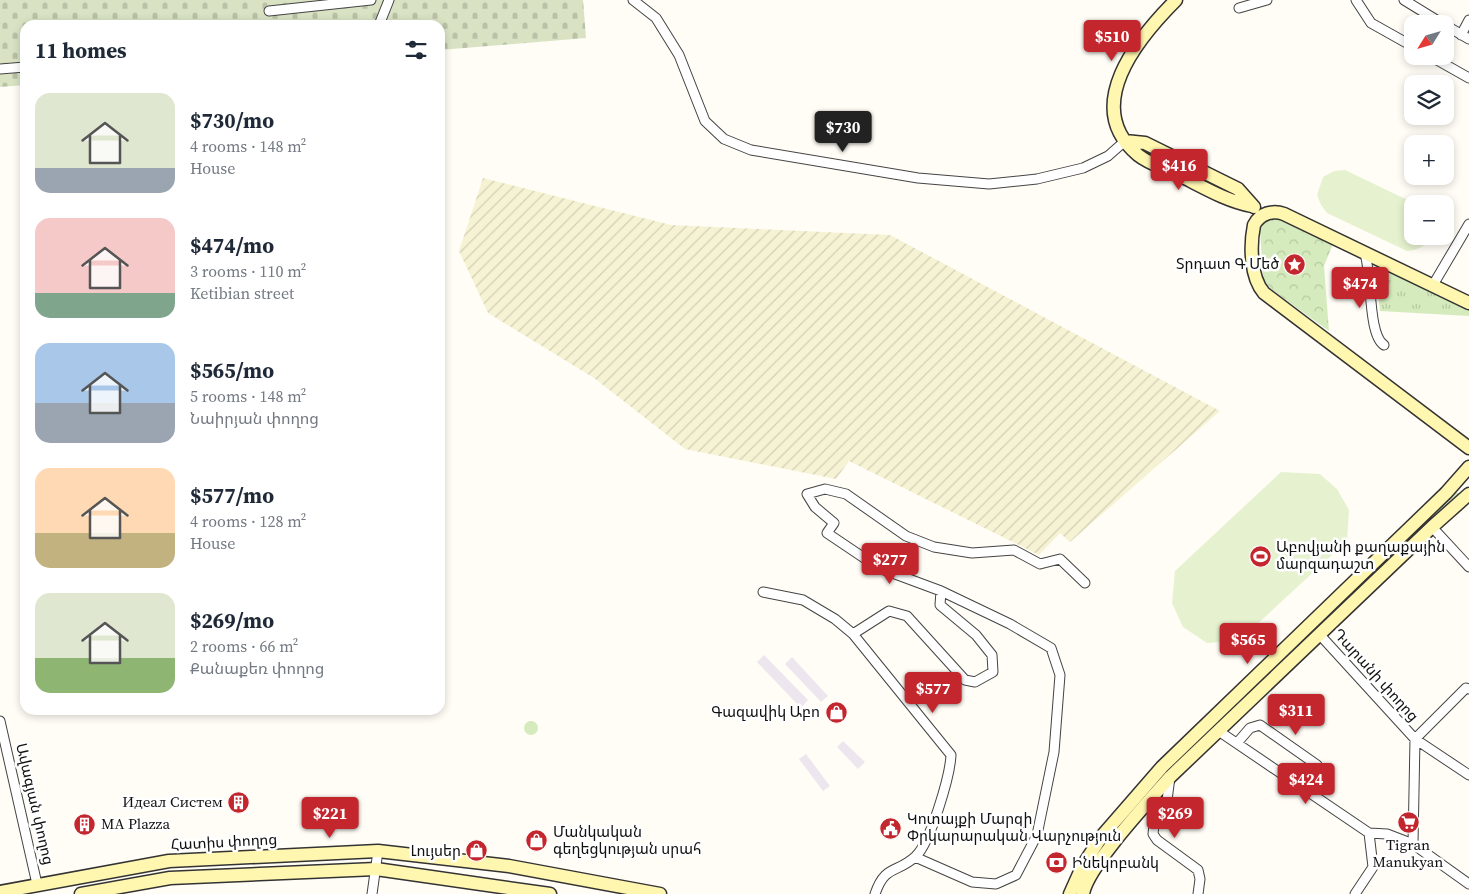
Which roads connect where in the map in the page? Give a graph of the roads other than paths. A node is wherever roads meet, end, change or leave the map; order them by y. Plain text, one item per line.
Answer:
1 (371, 0) edge
2 (389, 0) edge
3 (633, 0) edge
4 (1176, 0) edge
5 (1267, 0) edge
6 (1356, 0) edge
7 (1404, 0) edge
8 (1239, 8) dead end
9 (269, 11) dead end
10 (1429, 15) edge
11 (381, 20) edge
12 (1469, 20) edge
13 (1454, 30) edge
14 (1465, 37) edge
15 (1404, 42) edge
16 (1446, 65) edge
17 (20, 67) edge
18 (0, 69) edge
19 (1469, 78) edge
20 (1125, 141) junction
21 (1262, 216) junction
22 (1469, 224) edge
23 (1365, 254) junction
24 (1433, 285) junction
25 (1469, 303) edge
26 (1384, 345) dead end
27 (1469, 448) edge
28 (1469, 467) edge
29 (1469, 494) edge
30 (1432, 527) junction
31 (1469, 567) edge
32 (1085, 583) dead end
33 (941, 591) junction
34 (763, 592) dead end
35 (853, 634) junction
36 (1320, 634) junction
37 (1467, 689) edge
38 (0, 721) edge
39 (1220, 732) junction
40 (1415, 739) junction
41 (1237, 744) junction
42 (1469, 775) edge
43 (1170, 777) junction
44 (1308, 791) junction
45 (1369, 833) junction
46 (1413, 844) junction
47 (378, 851) junction
48 (915, 857) junction
49 (376, 870) junction
50 (1469, 884) edge
51 (38, 889) edge
52 (0, 892) edge
53 (81, 894) edge
54 (372, 894) edge
55 (550, 894) edge
56 (660, 894) edge
57 (875, 894) edge
58 (1070, 894) edge
59 (1084, 894) edge
60 (1198, 894) edge
61 (1355, 894) edge

1 - 9 street
2 - 11 street
3 - 20 street
4 - 20 street
5 - 8 street
6 - 15 street
7 - 10 street
12 - 14 street
13 - 14 street
16 - 19 street
17 - 18 street
20 - 21 street
21 - 23 street
21 - 27 street
22 - 24 street
23 - 24 street
23 - 26 street
24 - 25 street
28 - 58 street
29 - 30 street
30 - 31 street
30 - 36 street
32 - 33 street
33 - 35 street
33 - 48 street
34 - 35 street
35 - 48 street
36 - 39 street
36 - 40 street, Դարանի փողոց
37 - 40 street
38 - 51 street, Ավագյան փողոց
39 - 41 street
39 - 43 street
40 - 42 street
40 - 46 street, Դարանի փողոց
41 - 44 street
41 - 44 street
43 - 59 street
43 - 60 street
44 - 45 street
45 - 46 street
45 - 61 street
46 - 50 street
47 - 49 street
47 - 51 street, Հատիս փողոց
47 - 56 street, Հատիս փողոց
48 - 57 street
49 - 53 street
49 - 54 street
49 - 55 street
51 - 52 street, Հատիս փողոց

